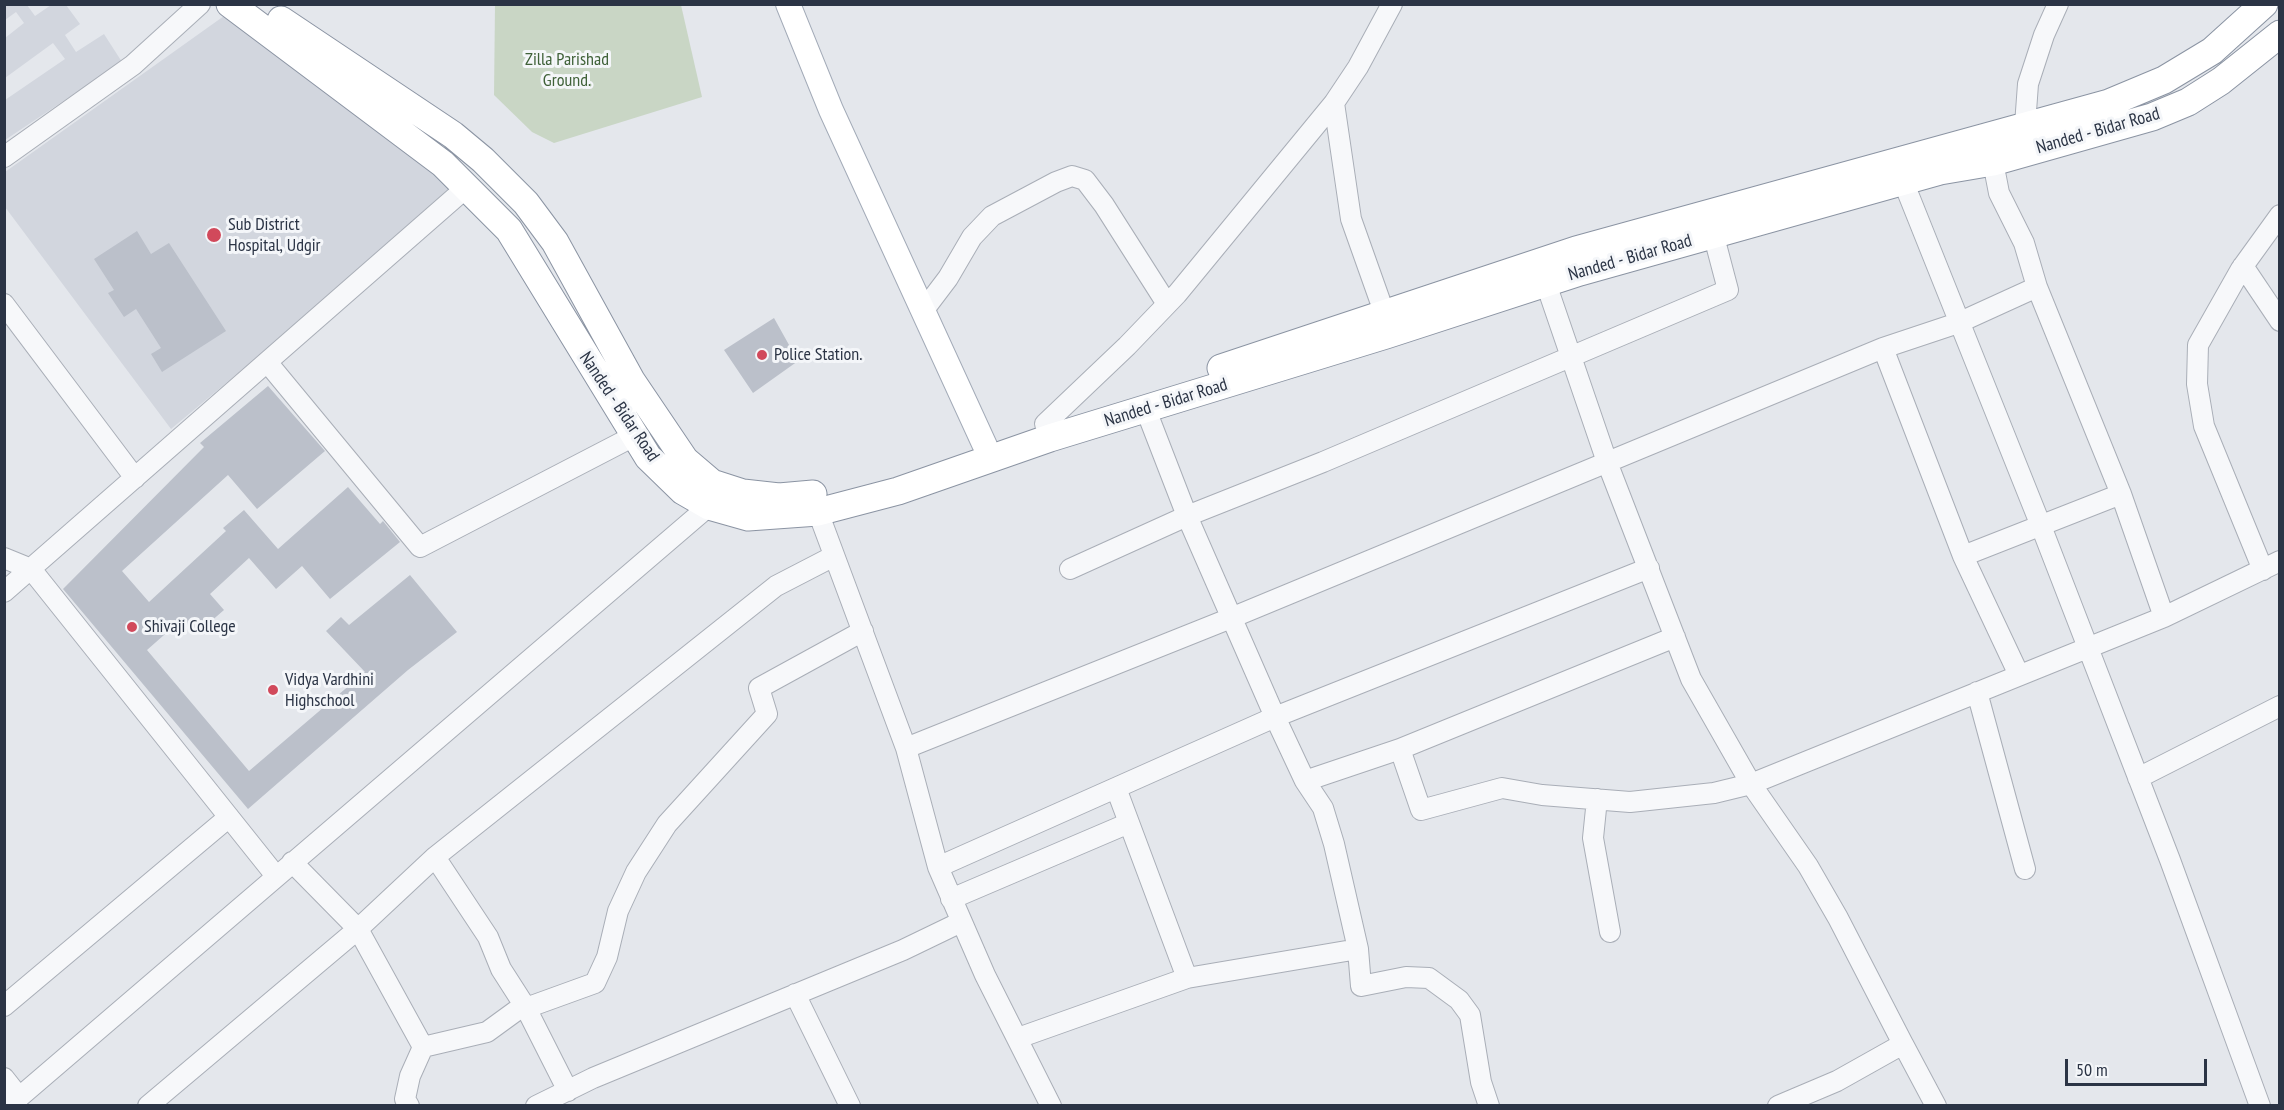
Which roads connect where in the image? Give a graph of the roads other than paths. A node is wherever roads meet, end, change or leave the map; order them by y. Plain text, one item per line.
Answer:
1 (200, 4) edge
2 (230, 4) edge
3 (258, 4) edge
4 (788, 4) edge
5 (1392, 4) edge
6 (2058, 4) edge
7 (2264, 4) edge
8 (2280, 34) edge
9 (1334, 103) junction
10 (2028, 138) junction
11 (4, 157) edge
12 (1994, 162) junction
13 (1903, 181) junction
14 (467, 187) junction
15 (2280, 215) edge
16 (1713, 233) junction
17 (2243, 266) junction
18 (1542, 273) junction
19 (2037, 287) junction
20 (4, 304) edge
21 (1167, 304) junction
22 (923, 311) junction
23 (2280, 321) edge
24 (1385, 323) junction
25 (1958, 323) junction
26 (1883, 348) junction
27 (1573, 356) junction
28 (267, 362) junction
29 (1146, 410) junction
30 (1045, 424) junction
31 (634, 436) junction
32 (988, 452) junction
33 (1607, 462) junction
34 (135, 478) junction
35 (2121, 494) junction
36 (709, 506) junction
37 (818, 512) junction
38 (1187, 516) junction
39 (2041, 526) junction
40 (834, 556) junction
41 (1963, 556) junction
42 (4, 558) edge
43 (2271, 565) edge
44 (1649, 568) junction
45 (31, 569) junction
46 (1070, 569) dead end
47 (4, 592) edge
48 (2164, 617) junction
49 (1231, 618) junction
50 (862, 631) junction
51 (1675, 637) junction
52 (2086, 646) junction
53 (2019, 675) junction
54 (1977, 692) junction
55 (2280, 706) edge
56 (1275, 717) junction
57 (906, 748) junction
58 (1400, 749) junction
59 (2138, 778) junction
60 (1305, 781) junction
61 (1751, 784) junction
62 (1116, 788) junction
63 (1597, 798) junction
64 (229, 817) junction
65 (1129, 823) junction
66 (435, 857) junction
67 (292, 862) junction
68 (938, 867) junction
69 (2025, 869) dead end
70 (276, 876) junction
71 (951, 898) junction
72 (961, 922) junction
73 (358, 929) junction
74 (1610, 932) dead end
75 (1358, 949) junction
76 (1187, 978) junction
77 (795, 994) junction
78 (4, 1006) edge
79 (526, 1008) junction
80 (1018, 1038) junction
81 (1903, 1044) junction
82 (423, 1047) junction
83 (4, 1078) edge
84 (567, 1091) junction
85 (14, 1101) edge
86 (148, 1106) edge
87 (409, 1106) edge
88 (536, 1106) edge
89 (850, 1106) edge
90 (1051, 1106) edge
91 (1489, 1106) edge
92 (1778, 1106) edge
93 (1936, 1106) edge
94 (2260, 1106) edge

1 - 11 street
2 - 14 highway, Nanded - Bidar Road
3 - 32 highway, Nanded - Bidar Road
4 - 22 main road
5 - 9 street
6 - 10 street
7 - 10 highway, Nanded - Bidar Road
8 - 10 highway, Nanded - Bidar Road
9 - 21 street
9 - 24 street
10 - 12 highway, Nanded - Bidar Road
10 - 18 highway, Nanded - Bidar Road
12 - 13 highway, Nanded - Bidar Road
12 - 19 street
13 - 16 highway, Nanded - Bidar Road
13 - 25 street
14 - 28 street
14 - 31 highway, Nanded - Bidar Road
15 - 17 street
16 - 18 highway, Nanded - Bidar Road
16 - 27 street
17 - 23 street
17 - 43 street
18 - 24 highway, Nanded - Bidar Road
18 - 27 street
19 - 25 street
19 - 35 street
20 - 34 street
21 - 22 street
21 - 30 street
22 - 32 main road
24 - 29 highway, Nanded - Bidar Road
24 - 30 highway, Nanded - Bidar Road
25 - 26 street
25 - 39 street
26 - 33 street
26 - 41 street
27 - 33 street
27 - 38 street
28 - 31 street
28 - 34 street
29 - 32 highway, Nanded - Bidar Road
29 - 38 street
30 - 32 highway, Nanded - Bidar Road
31 - 36 highway, Nanded - Bidar Road
32 - 37 highway, Nanded - Bidar Road
33 - 44 street
33 - 49 street
34 - 45 street
35 - 39 street
35 - 48 street
36 - 37 highway, Nanded - Bidar Road
36 - 67 street
37 - 40 street
38 - 46 street
38 - 49 street
39 - 41 street
39 - 52 street
40 - 50 street
40 - 66 street
41 - 53 street
42 - 45 street
43 - 48 street
44 - 51 street
44 - 56 street
45 - 47 street
45 - 64 street
48 - 52 street
49 - 56 street
49 - 57 street
50 - 57 street
50 - 79 street
51 - 58 street
51 - 61 street
52 - 53 street
52 - 59 street
53 - 54 street
54 - 61 street
54 - 69 street
55 - 59 street
56 - 60 street
56 - 62 street
57 - 68 street
58 - 60 street
58 - 63 street
59 - 94 street
60 - 75 street
61 - 63 street
61 - 81 street
62 - 65 street
62 - 68 street
63 - 74 street
64 - 70 street
64 - 78 street
65 - 71 street
65 - 76 street
66 - 73 street
66 - 79 street
67 - 70 street
67 - 73 street
68 - 71 street
70 - 85 street
71 - 72 street
72 - 77 street
72 - 80 street
73 - 82 street
73 - 86 street
75 - 76 street
75 - 91 street
76 - 80 street
77 - 84 street
77 - 89 street
79 - 82 street
79 - 84 street
80 - 90 street
81 - 92 street
81 - 93 street
82 - 87 street
83 - 85 street
84 - 88 street

